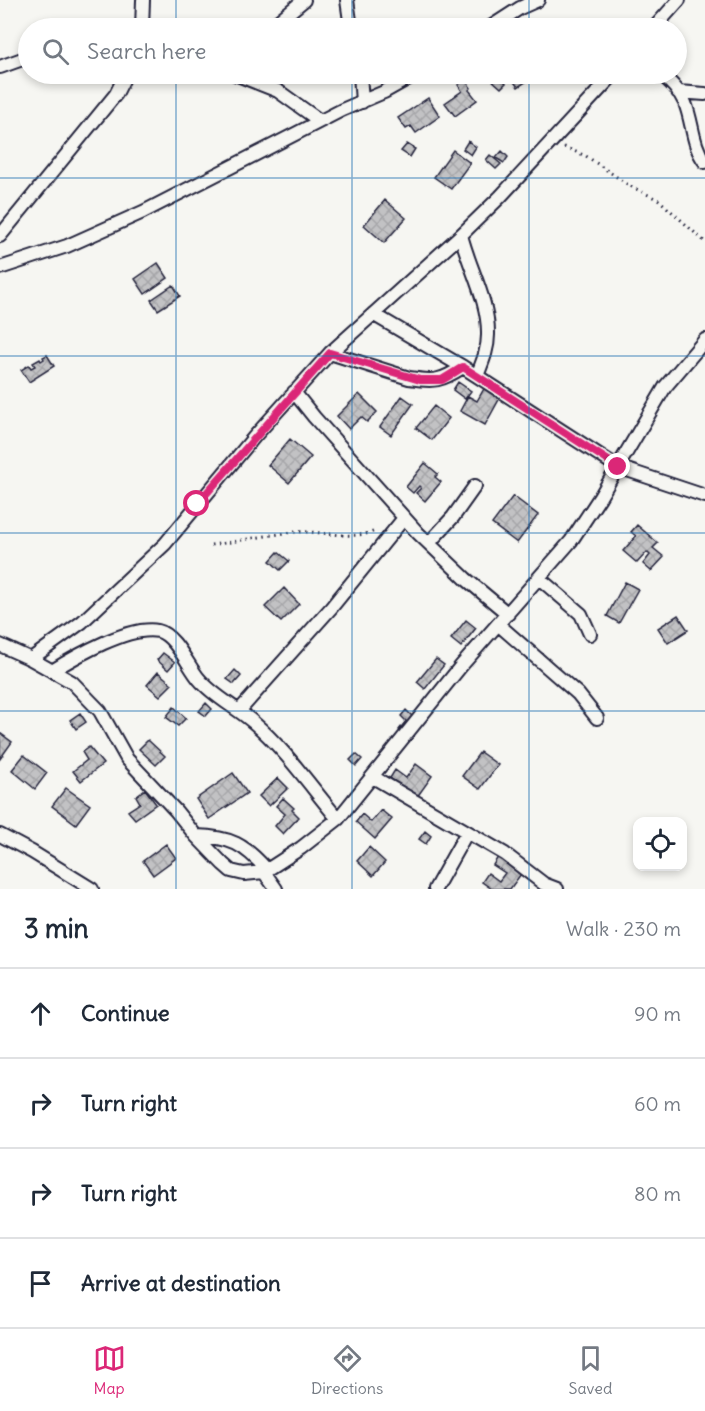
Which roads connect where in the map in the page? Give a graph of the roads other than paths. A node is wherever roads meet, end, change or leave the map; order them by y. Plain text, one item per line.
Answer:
1 (143, 0) edge
2 (304, 0) edge
3 (347, 0) edge
4 (538, 0) edge
5 (679, 0) edge
6 (142, 18) edge
7 (282, 18) edge
8 (350, 18) edge
9 (504, 18) edge
10 (663, 18) edge
11 (18, 61) edge
12 (0, 67) edge
13 (121, 84) edge
14 (260, 84) edge
15 (361, 84) edge
16 (398, 84) edge
17 (605, 84) edge
18 (670, 84) edge
19 (678, 92) junction
20 (705, 94) edge
21 (362, 102) junction
22 (320, 121) junction
23 (705, 162) edge
24 (461, 235) junction
25 (0, 236) edge
26 (0, 268) edge
27 (372, 314) junction
28 (705, 340) edge
29 (330, 353) junction
30 (463, 367) junction
31 (477, 376) junction
32 (294, 392) junction
33 (618, 467) junction
34 (475, 486) dead end
35 (705, 496) edge
36 (402, 520) junction
37 (429, 543) junction
38 (539, 578) junction
39 (508, 614) junction
40 (499, 625) junction
41 (590, 634) dead end
42 (0, 645) edge
43 (31, 659) junction
44 (52, 671) junction
45 (239, 711) junction
46 (597, 718) dead end
47 (373, 777) junction
48 (338, 819) junction
49 (467, 832) junction
50 (0, 835) edge
51 (196, 836) junction
52 (266, 871) junction
53 (92, 889) edge
54 (276, 889) edge
55 (435, 889) edge
56 (557, 889) edge

1 - 6 street
2 - 7 street
3 - 8 street
4 - 9 street
5 - 10 street
11 - 12 street
13 - 25 street
14 - 22 street
15 - 21 street
16 - 21 street
17 - 24 street
18 - 19 street
19 - 20 street
19 - 23 street
21 - 22 street
22 - 26 street
24 - 27 street
24 - 31 street
27 - 29 street
27 - 30 street
28 - 33 street
29 - 30 street
29 - 32 street
30 - 31 street
31 - 33 street
32 - 36 street
32 - 43 street
33 - 35 street
33 - 38 street
34 - 37 street
36 - 37 street
36 - 45 street
37 - 39 street
38 - 39 street
38 - 41 street
39 - 40 street
40 - 46 street
40 - 47 street
42 - 43 street
43 - 44 street
44 - 45 street
44 - 51 street
45 - 48 street
47 - 48 street
47 - 49 street
48 - 52 street
49 - 55 street
49 - 56 street
50 - 53 street
51 - 52 street
51 - 52 street
52 - 54 street

